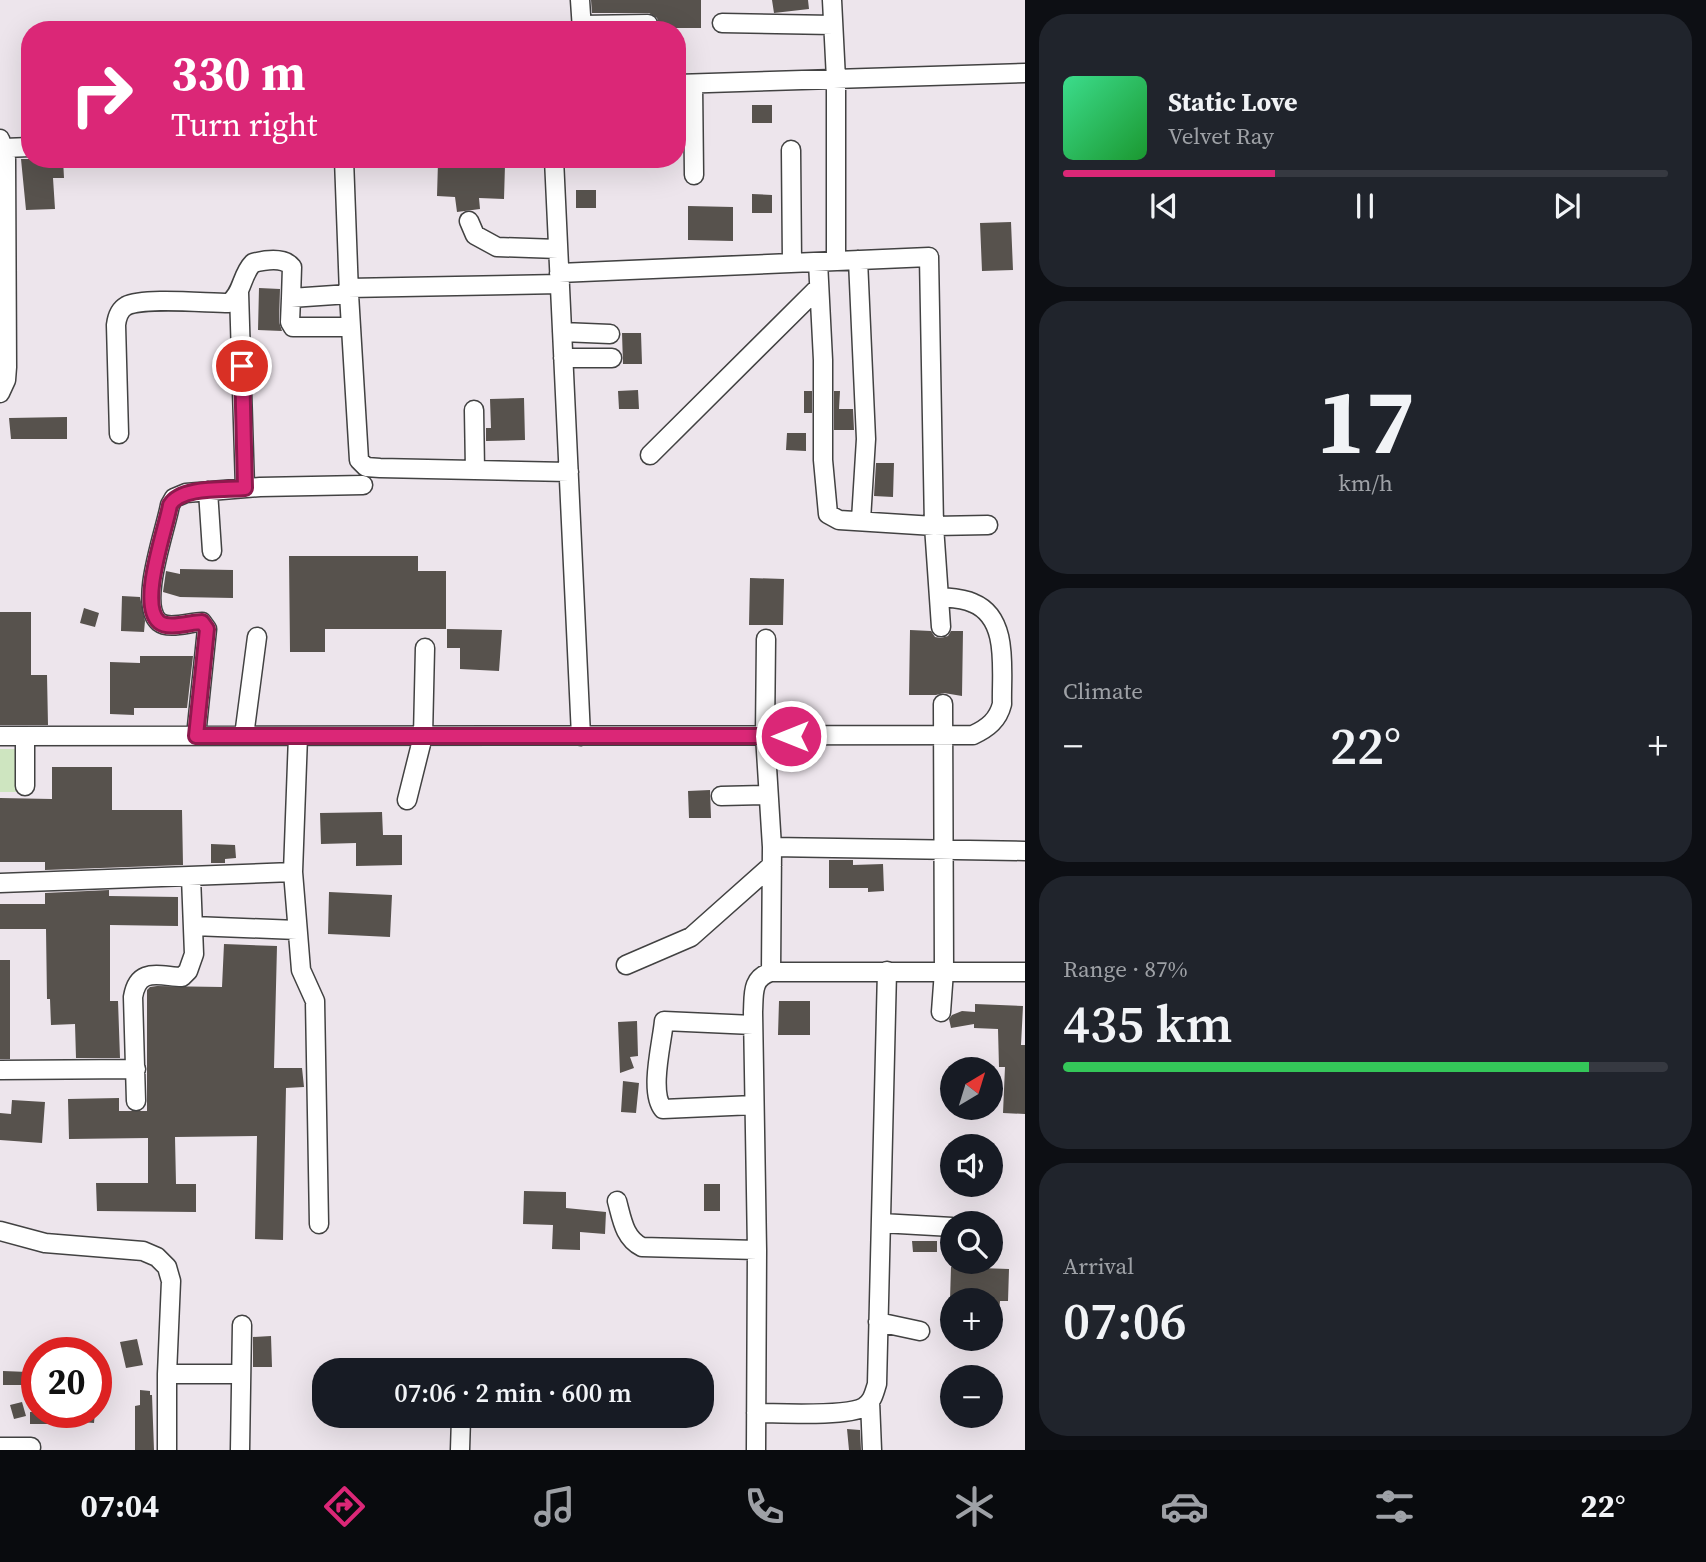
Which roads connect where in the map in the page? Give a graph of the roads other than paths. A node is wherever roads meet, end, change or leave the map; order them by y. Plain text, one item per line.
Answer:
1 (580, 0) edge
2 (832, 0) edge
3 (582, 21) edge
4 (722, 23) dead end
5 (833, 25) junction
6 (1025, 72) edge
7 (836, 79) junction
8 (686, 84) edge
9 (686, 94) edge
10 (2, 143) edge
11 (21, 146) edge
12 (791, 150) dead end
13 (344, 168) edge
14 (554, 168) edge
15 (694, 175) dead end
16 (469, 220) dead end
17 (558, 249) junction
18 (858, 260) junction
19 (836, 261) junction
20 (818, 262) junction
21 (792, 263) junction
22 (3, 269) edge
23 (560, 279) junction
24 (819, 287) junction
25 (349, 291) junction
26 (239, 292) junction
27 (291, 298) junction
28 (351, 327) junction
29 (562, 332) junction
30 (610, 334) dead end
31 (563, 358) junction
32 (612, 358) dead end
33 (0, 393) edge
34 (474, 410) dead end
35 (119, 434) dead end
36 (650, 455) dead end
37 (475, 470) junction
38 (569, 472) junction
39 (363, 485) dead end
40 (245, 488) junction
41 (208, 491) junction
42 (861, 520) junction
43 (988, 525) dead end
44 (934, 526) junction
45 (212, 551) dead end
46 (940, 597) junction
47 (941, 627) dead end
48 (257, 637) dead end
49 (766, 639) dead end
50 (425, 648) dead end
51 (943, 704) dead end
52 (944, 735) junction
53 (0, 736) edge
54 (25, 736) junction
55 (196, 736) junction
56 (244, 736) junction
57 (298, 736) junction
58 (423, 736) junction
59 (581, 736) junction
60 (765, 736) junction
61 (25, 786) dead end
62 (768, 794) junction
63 (720, 796) dead end
64 (407, 800) dead end
65 (944, 848) junction
66 (1025, 851) edge
67 (772, 856) junction
68 (293, 872) junction
69 (191, 877) junction
70 (0, 883) edge
71 (193, 926) junction
72 (297, 930) junction
73 (626, 965) dead end
74 (887, 971) junction
75 (944, 971) junction
76 (771, 972) junction
77 (1025, 972) edge
78 (941, 1012) dead end
79 (753, 1025) junction
80 (136, 1069) junction
81 (0, 1070) edge
82 (136, 1101) dead end
83 (754, 1105) junction
84 (617, 1200) dead end
85 (881, 1223) junction
86 (319, 1224) dead end
87 (940, 1226) edge
88 (0, 1231) edge
89 (757, 1251) junction
90 (878, 1322) junction
91 (242, 1325) dead end
92 (920, 1331) dead end
93 (167, 1374) junction
94 (241, 1374) junction
95 (870, 1401) junction
96 (756, 1413) junction
97 (461, 1428) edge
98 (0, 1447) edge
99 (31, 1447) dead end
100 (750, 1449) edge
101 (167, 1450) edge
102 (240, 1450) edge
103 (460, 1450) edge
104 (872, 1450) edge

1 - 3 lane
2 - 5 lane
4 - 5 lane
5 - 7 lane
6 - 7 lane
7 - 8 lane
7 - 19 lane
9 - 15 lane
10 - 11 lane
10 - 22 lane
12 - 21 lane
13 - 25 lane
14 - 17 lane
16 - 17 lane
17 - 23 lane
18 - 19 lane
18 - 42 lane
18 - 44 lane
19 - 20 lane
20 - 21 lane
20 - 24 lane
21 - 23 lane
22 - 33 lane
23 - 25 lane
23 - 29 lane
24 - 36 lane
24 - 42 lane
25 - 27 lane
25 - 28 lane
26 - 27 lane
26 - 35 lane
26 - 40 lane
27 - 28 lane
28 - 37 lane
29 - 30 lane
29 - 31 lane
31 - 32 lane
31 - 38 lane
34 - 37 lane
37 - 38 lane
38 - 59 lane
39 - 40 lane
40 - 41 lane
41 - 45 lane
41 - 55 lane
42 - 44 lane
43 - 44 lane
44 - 46 lane
46 - 47 lane
46 - 52 lane
48 - 56 lane
49 - 60 lane
50 - 58 lane
51 - 52 lane
52 - 60 lane
52 - 65 lane
53 - 54 lane
54 - 55 lane
54 - 61 lane
55 - 56 lane
56 - 57 lane
57 - 58 lane
57 - 68 lane
58 - 59 lane
58 - 64 lane
59 - 60 lane
60 - 62 lane
62 - 63 lane
62 - 67 lane
65 - 66 lane
65 - 67 lane
65 - 75 lane
67 - 73 lane
67 - 76 lane
68 - 69 lane
68 - 72 lane
69 - 70 lane
69 - 71 lane
71 - 72 lane
71 - 80 lane
72 - 86 lane
74 - 75 lane
74 - 76 lane
74 - 85 lane
75 - 77 lane
75 - 78 lane
76 - 79 lane
79 - 83 lane
79 - 83 lane
80 - 81 lane
80 - 82 lane
83 - 89 lane
84 - 89 lane
85 - 87 lane
85 - 90 lane
88 - 93 lane
89 - 96 lane
90 - 92 lane
90 - 95 lane
91 - 94 lane
93 - 94 lane
93 - 101 lane
94 - 102 lane
95 - 96 lane
95 - 104 lane
96 - 100 lane
97 - 103 lane
98 - 99 lane

